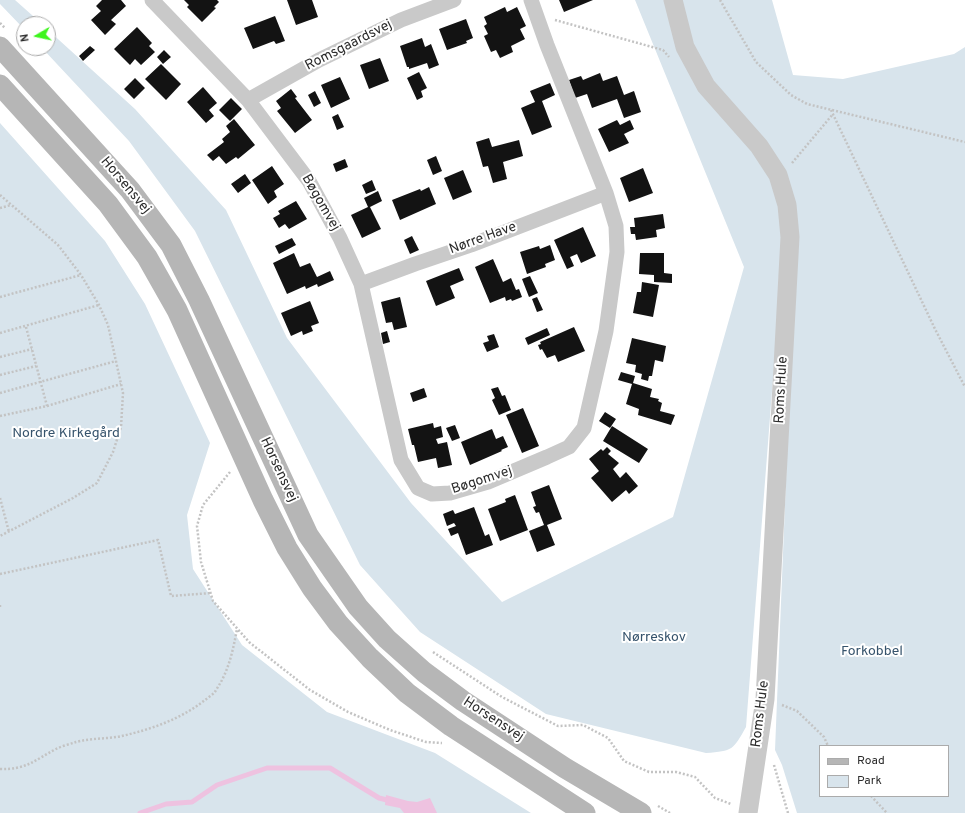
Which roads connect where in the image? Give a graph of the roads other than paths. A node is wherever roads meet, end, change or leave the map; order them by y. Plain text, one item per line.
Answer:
1 (152, 0) edge
2 (454, 0) edge
3 (531, 0) edge
4 (673, 0) edge
5 (0, 47) edge
6 (0, 84) edge
7 (248, 100) junction
8 (606, 193) junction
9 (361, 284) junction
10 (748, 812) edge
11 (585, 813) edge
12 (641, 813) edge

1 - 7 street, Bøgomvej
2 - 7 street, Romsgaardsvej
3 - 8 street, Bøgomvej
4 - 10 street, Roms Hule
5 - 12 main road, Horsensvej
6 - 11 main road, Horsensvej
7 - 9 street, Bøgomvej
8 - 9 street, Nørre Have
8 - 9 street, Bøgomvej

